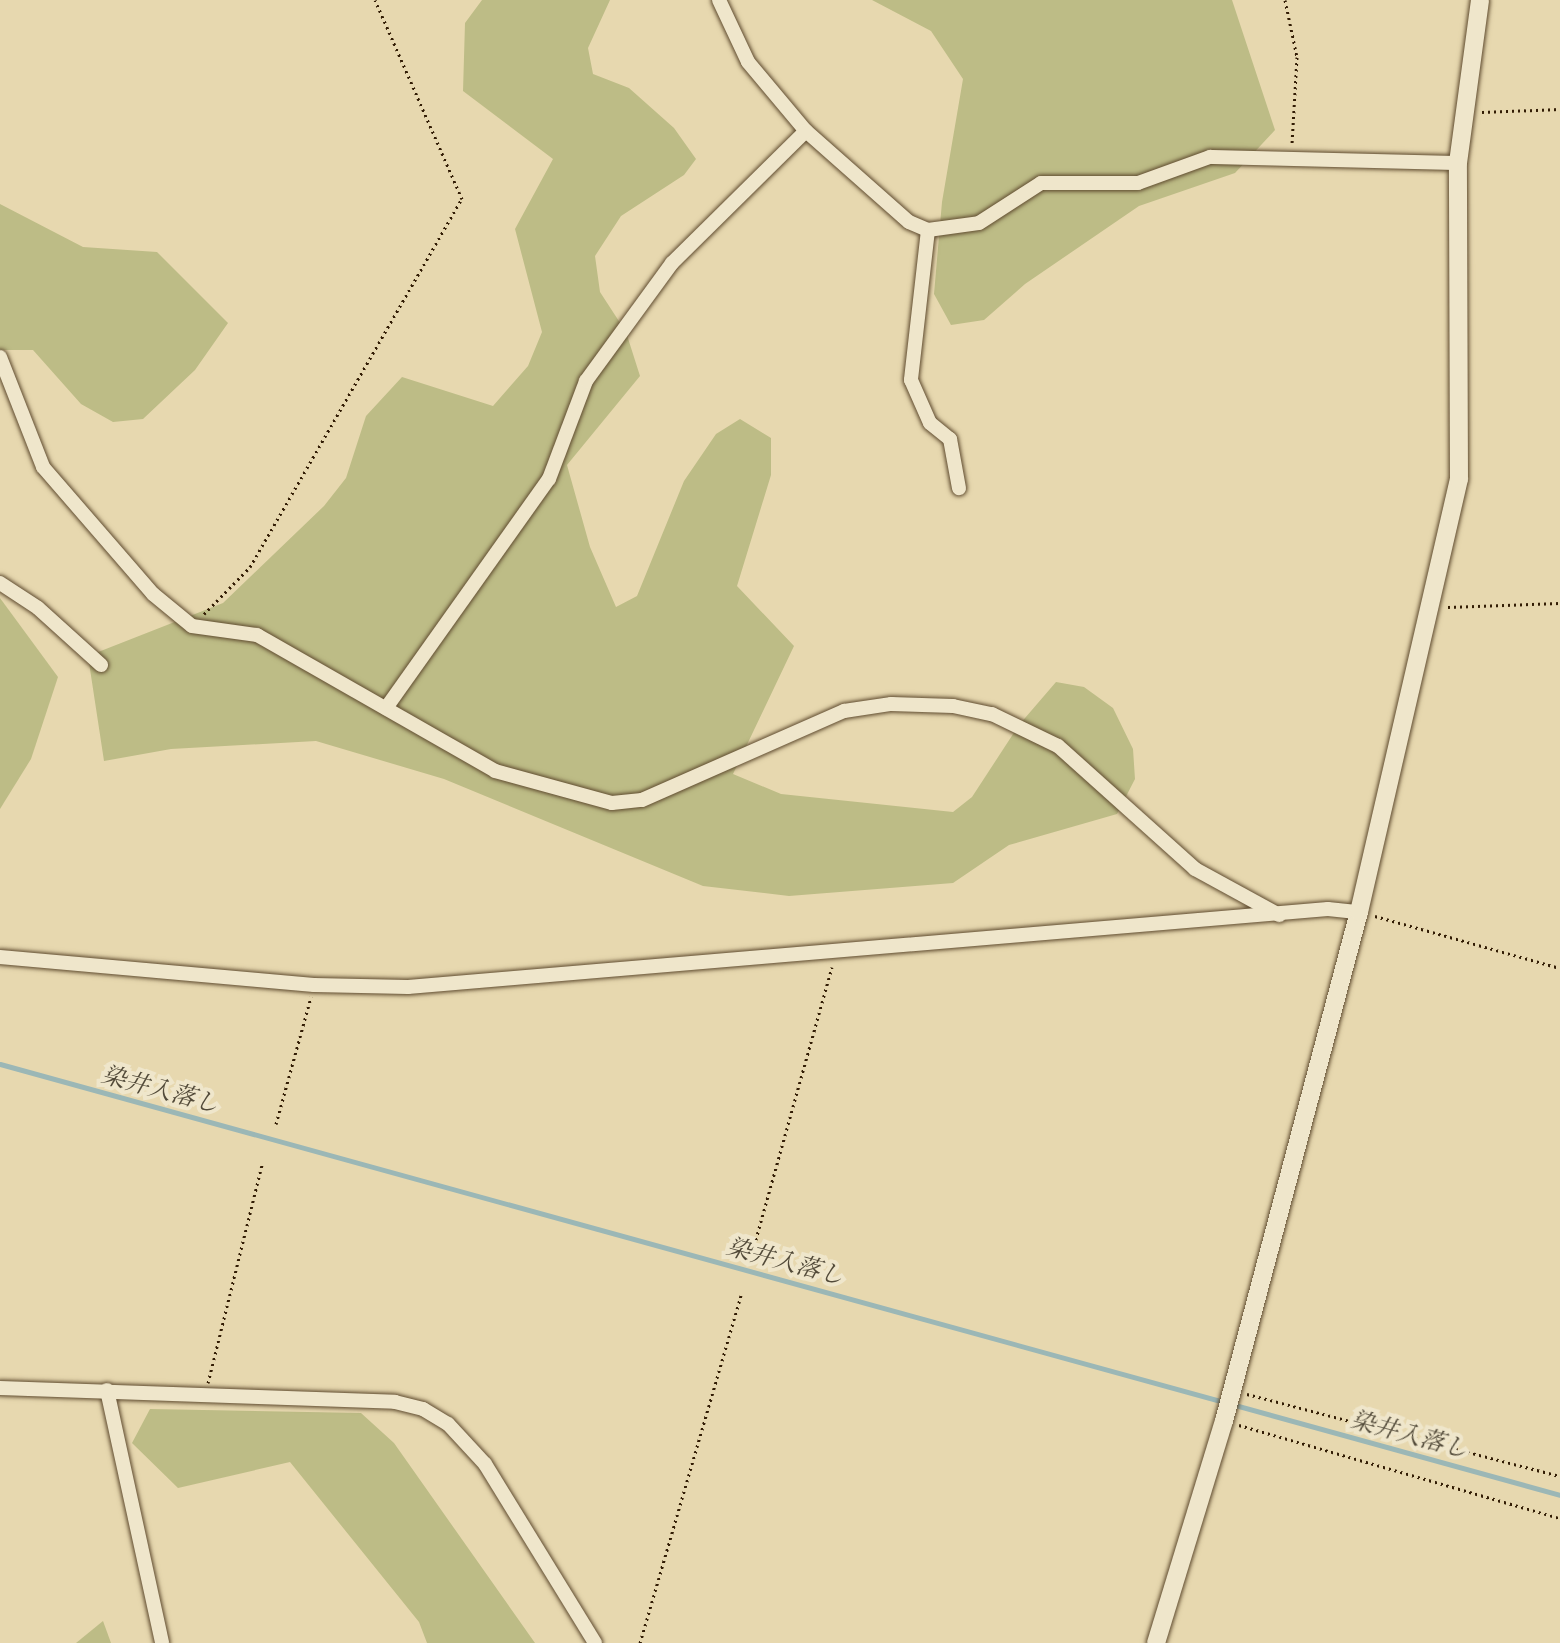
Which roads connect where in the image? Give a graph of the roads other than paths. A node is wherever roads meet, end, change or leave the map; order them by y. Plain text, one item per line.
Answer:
1 (719, 0) edge
2 (1480, 0) edge
3 (806, 131) junction
4 (1458, 163) junction
5 (928, 230) junction
6 (0, 357) edge
7 (959, 488) dead end
8 (0, 583) edge
9 (101, 665) dead end
10 (386, 708) junction
11 (1359, 912) junction
12 (1279, 915) junction
13 (0, 957) edge
14 (0, 1388) edge
15 (107, 1390) junction
16 (162, 1643) edge
17 (595, 1643) edge
18 (1156, 1643) edge

1 - 3 street
2 - 4 street
3 - 5 street
3 - 10 street
4 - 5 street
4 - 11 street
5 - 7 street
6 - 10 street
8 - 9 street
10 - 12 street
11 - 12 street
11 - 18 street
12 - 13 street
14 - 15 street
15 - 16 street
15 - 17 street

